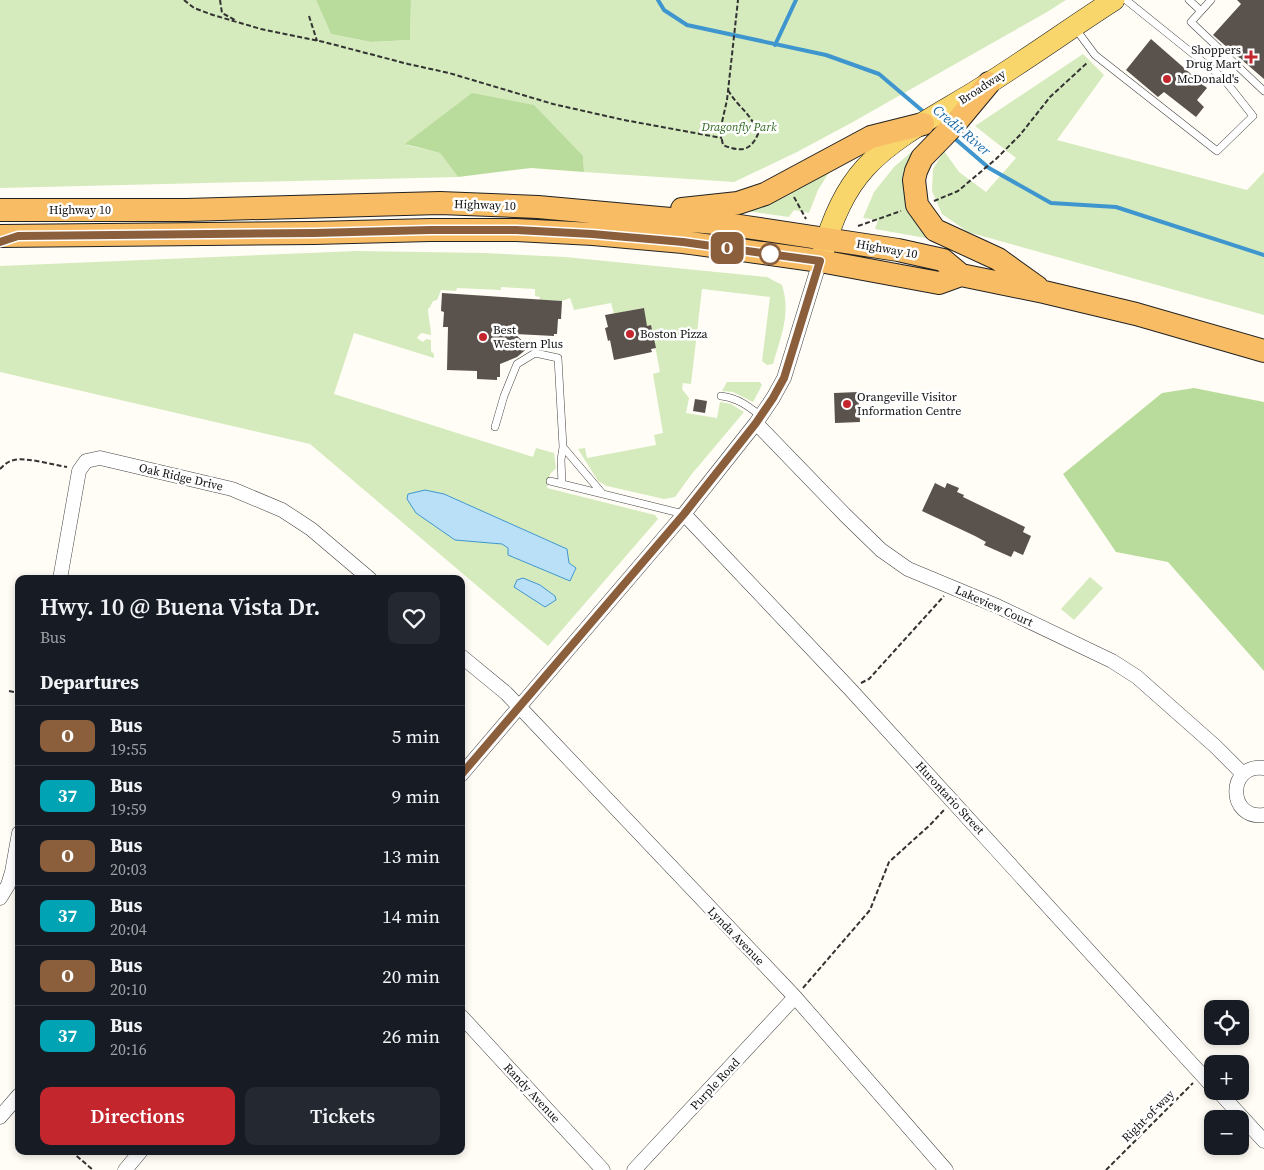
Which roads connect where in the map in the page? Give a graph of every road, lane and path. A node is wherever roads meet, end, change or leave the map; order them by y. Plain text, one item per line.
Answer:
1 (184, 0) edge
2 (220, 0) edge
3 (738, 0) edge
4 (1114, 0) edge
5 (1126, 0) edge
6 (1189, 0) edge
7 (1211, 0) edge
8 (1201, 11) junction
9 (310, 16) dead end
10 (239, 23) junction
11 (1074, 26) junction
12 (318, 41) junction
13 (1095, 54) junction
14 (990, 83) joint
15 (728, 90) junction
16 (1264, 90) edge
17 (939, 125) junction
18 (722, 138) junction
19 (973, 180) dead end
20 (786, 183) junction
21 (0, 210) edge
22 (632, 216) junction
23 (806, 218) dead end
24 (6, 238) edge
25 (826, 239) junction
26 (820, 261) junction
27 (961, 275) junction
28 (1044, 292) junction
29 (1264, 351) edge
30 (721, 396) dead end
31 (758, 420) junction
32 (495, 427) dead end
33 (563, 447) junction
34 (69, 468) dead end
35 (0, 469) edge
36 (550, 481) dead end
37 (562, 484) junction
38 (602, 493) junction
39 (684, 514) junction
40 (62, 575) edge
41 (365, 575) edge
42 (952, 587) junction
43 (465, 659) edge
44 (868, 679) dead end
45 (10, 691) dead end
46 (15, 692) edge
47 (520, 707) junction
48 (1264, 768) edge
49 (465, 770) edge
50 (1243, 774) junction
51 (953, 801) junction
52 (1264, 814) edge
53 (15, 856) edge
54 (0, 898) edge
55 (795, 998) junction
56 (465, 1020) edge
57 (1202, 1074) junction
58 (1204, 1076) edge
59 (15, 1100) edge
60 (1226, 1100) edge
61 (0, 1117) edge
62 (1264, 1141) edge
63 (76, 1155) edge
64 (138, 1155) edge
65 (93, 1170) edge
66 (126, 1170) edge
67 (603, 1170) edge
68 (634, 1170) edge
69 (946, 1170) edge
70 (1106, 1170) edge

1 - 10 path
2 - 10 path
3 - 15 path
4 - 11 main road, Broadway
5 - 13 lane
6 - 8 lane
7 - 8 lane
8 - 16 lane
9 - 12 path
10 - 12 path
11 - 13 lane
11 - 14 main road, Broadway
12 - 18 path
13 - 19 path
14 - 17 highway
15 - 18 path
15 - 18 path
17 - 20 highway
17 - 25 main road
17 - 28 highway
20 - 22 highway
20 - 23 path
21 - 22 highway, Highway 10
22 - 25 highway, Highway 10
24 - 26 highway, Highway 10
25 - 26 main road
25 - 27 highway, Highway 10
26 - 27 highway, Highway 10
26 - 31 street
27 - 28 highway, Highway 10
28 - 29 highway, Highway 10
30 - 31 lane
31 - 39 street
31 - 42 street, Lakeview Court
32 - 33 lane
33 - 37 lane
33 - 38 lane
34 - 35 path
36 - 37 lane
37 - 38 lane
38 - 39 lane
39 - 47 street
39 - 51 street, Hurontario Street
40 - 41 street, Oak Ridge Drive
42 - 44 path
42 - 50 street, Lakeview Court
43 - 47 street
45 - 46 path
47 - 49 street
47 - 55 street, Lynda Avenue
48 - 50 street
50 - 52 street
51 - 55 path
51 - 57 street, Hurontario Street
53 - 54 street
55 - 68 street, Purple Road
55 - 69 street, Lynda Avenue
56 - 67 street, Randy Avenue
57 - 58 street, Hurontario Street
57 - 70 path, Right-of-way
59 - 61 street
60 - 62 street
63 - 65 path
64 - 66 street

